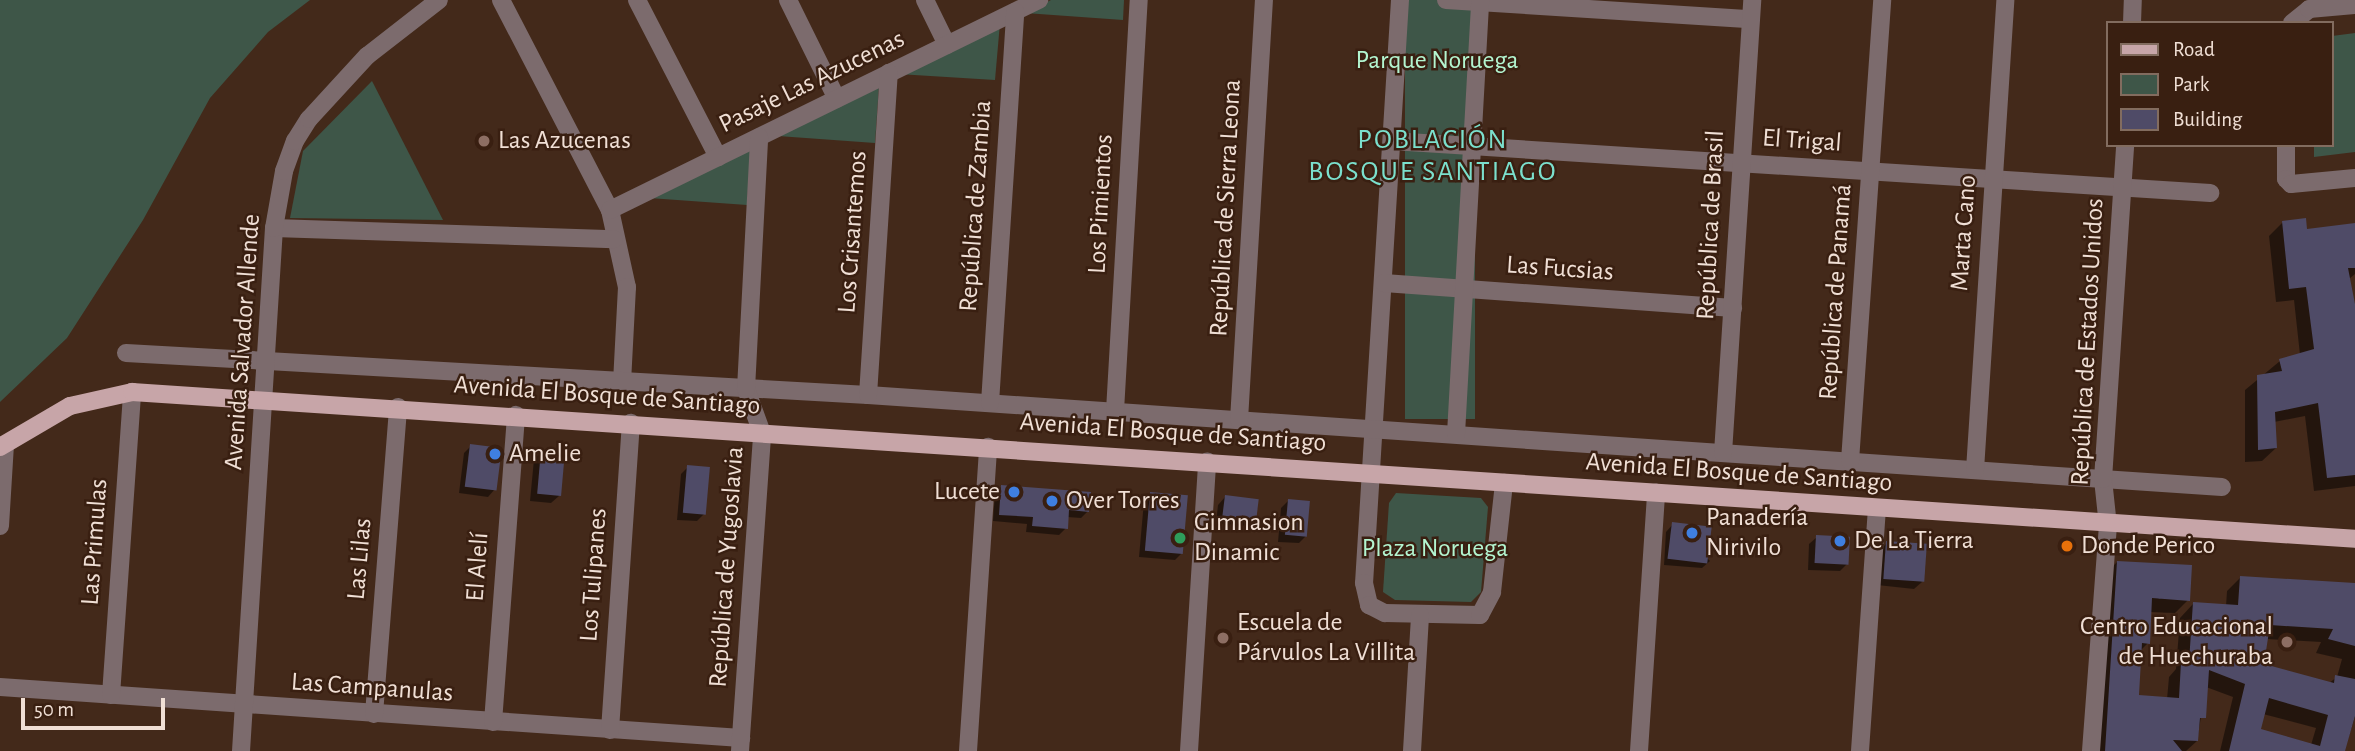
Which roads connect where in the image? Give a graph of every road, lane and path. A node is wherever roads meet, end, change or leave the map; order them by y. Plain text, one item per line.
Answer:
1 (439, 0) edge
2 (501, 0) edge
3 (637, 0) edge
4 (788, 0) edge
5 (925, 0) edge
6 (1039, 0) edge
7 (1139, 0) edge
8 (1264, 0) edge
9 (1400, 0) edge
10 (1446, 0) edge
11 (1752, 0) edge
12 (1882, 0) edge
13 (2005, 0) edge
14 (2133, 0) edge
15 (1480, 1) edge
16 (2355, 5) edge
17 (1015, 12) junction
18 (1751, 19) junction
19 (2132, 21) edge
20 (2294, 21) edge
21 (947, 45) junction
22 (890, 73) junction
23 (837, 99) junction
24 (759, 137) junction
25 (1392, 141) junction
26 (1473, 146) junction
27 (2125, 147) edge
28 (2286, 147) edge
29 (718, 157) junction
30 (1740, 163) junction
31 (1870, 172) junction
32 (2355, 178) edge
33 (1994, 179) junction
34 (2122, 187) junction
35 (2210, 193) dead end
36 (610, 210) junction
37 (274, 228) junction
38 (614, 239) junction
39 (1384, 283) junction
40 (1464, 289) junction
41 (1732, 308) junction
42 (126, 353) dead end
43 (268, 361) junction
44 (622, 381) junction
45 (746, 389) junction
46 (131, 391) junction
47 (868, 395) junction
48 (266, 402) junction
49 (990, 403) junction
50 (398, 407) junction
51 (1115, 411) junction
52 (516, 415) junction
53 (1239, 420) junction
54 (631, 423) junction
55 (1375, 429) junction
56 (762, 433) junction
57 (1456, 434) junction
58 (2, 446) edge
59 (988, 447) junction
60 (1723, 453) junction
61 (1850, 461) junction
62 (1207, 462) junction
63 (1975, 470) junction
64 (1372, 474) junction
65 (2103, 479) junction
66 (1503, 483) junction
67 (2222, 487) dead end
68 (1656, 494) junction
69 (1877, 510) junction
70 (0, 526) edge
71 (2108, 526) junction
72 (2355, 539) edge
73 (1420, 615) junction
74 (0, 687) edge
75 (111, 695) junction
76 (245, 706) junction
77 (374, 714) junction
78 (493, 722) junction
79 (610, 730) junction
80 (741, 744) edge
81 (241, 751) edge
82 (968, 751) edge
83 (1189, 751) edge
84 (1412, 751) edge
85 (1639, 751) edge
86 (1860, 751) edge
87 (2091, 751) edge

1 - 37 street, Avenida Salvador Allende
2 - 36 street
3 - 29 street
4 - 23 street
5 - 21 street
6 - 17 street, Pasaje Las Azucenas
7 - 51 street, Los Pimientos
8 - 53 street, República de Sierra Leona
9 - 25 street
10 - 15 street
11 - 18 street, República de Brasil
12 - 31 street, República de Panamá
13 - 33 street, Marta Cano
14 - 19 street
15 - 18 street
15 - 26 street
16 - 20 street
17 - 21 street, Pasaje Las Azucenas
17 - 49 street, República de Zambia
18 - 30 street, República de Brasil
21 - 22 street, Pasaje Las Azucenas
22 - 23 street, Pasaje Las Azucenas
22 - 47 street, Los Crisantemos
23 - 24 street, Pasaje Las Azucenas
24 - 29 street, Pasaje Las Azucenas
24 - 45 street, República de Yugoslavia
25 - 26 street, El Trigal
25 - 39 street
26 - 30 street, El Trigal
26 - 40 street
27 - 34 street, República de Estados Unidos
28 - 32 street
29 - 36 street, Pasaje Las Azucenas
30 - 31 street, El Trigal
30 - 41 street, República de Brasil
31 - 33 street, El Trigal
31 - 61 street, República de Panamá
33 - 34 street, El Trigal
33 - 63 street, Marta Cano
34 - 35 street, El Trigal
34 - 65 street, República de Estados Unidos
36 - 38 street
37 - 38 street
37 - 43 street, Avenida Salvador Allende
38 - 44 street
39 - 40 street, Las Fucsias
39 - 55 street
40 - 41 street, Las Fucsias
40 - 57 street
41 - 60 street, República de Brasil
42 - 43 street, Avenida El Bosque de Santiago
43 - 44 street, Avenida El Bosque de Santiago
43 - 48 street, Avenida Salvador Allende
44 - 45 street, Avenida El Bosque de Santiago
45 - 47 street, Avenida El Bosque de Santiago
45 - 56 street, República de Yugoslavia
46 - 48 main road, Avenida El Bosque de Santiago
46 - 58 main road, Avenida El Bosque de Santiago
46 - 75 street, Las Primulas
47 - 49 street, Avenida El Bosque de Santiago
48 - 50 main road, Avenida El Bosque de Santiago
48 - 76 street, Avenida Salvador Allende
49 - 51 street, Avenida El Bosque de Santiago
50 - 52 main road, Avenida El Bosque de Santiago
50 - 77 street, Las Lilas
51 - 53 street, Avenida El Bosque de Santiago
52 - 54 main road, Avenida El Bosque de Santiago
52 - 78 street, El Alelí
53 - 55 street, Avenida El Bosque de Santiago
54 - 56 main road, Avenida El Bosque de Santiago
54 - 79 street, Los Tulipanes
55 - 57 street, Avenida El Bosque de Santiago
55 - 64 street
56 - 59 main road, Avenida El Bosque de Santiago
56 - 80 street, República de Yugoslavia
57 - 60 street, Avenida El Bosque de Santiago
58 - 70 street
59 - 62 main road, Avenida El Bosque de Santiago
59 - 82 street
60 - 61 street, Avenida El Bosque de Santiago
61 - 63 street, Avenida El Bosque de Santiago
62 - 64 main road, Avenida El Bosque de Santiago
62 - 83 street
63 - 65 street, Avenida El Bosque de Santiago
64 - 66 main road, Avenida El Bosque de Santiago
64 - 73 street
65 - 67 street, Avenida El Bosque de Santiago
65 - 71 street, República de Estados Unidos
66 - 68 main road, Avenida El Bosque de Santiago
66 - 73 street
68 - 69 main road, Avenida El Bosque de Santiago
68 - 85 street
69 - 71 main road, Avenida El Bosque de Santiago
69 - 86 street
71 - 72 main road, Avenida El Bosque de Santiago
71 - 87 street, República de Estados Unidos
73 - 84 street
74 - 75 street, Las Campanulas
75 - 76 street, Las Campanulas
76 - 77 street, Las Campanulas
76 - 81 street, Avenida Salvador Allende
77 - 78 street, Las Campanulas
78 - 79 street, Las Campanulas
79 - 80 street, Las Campanulas

